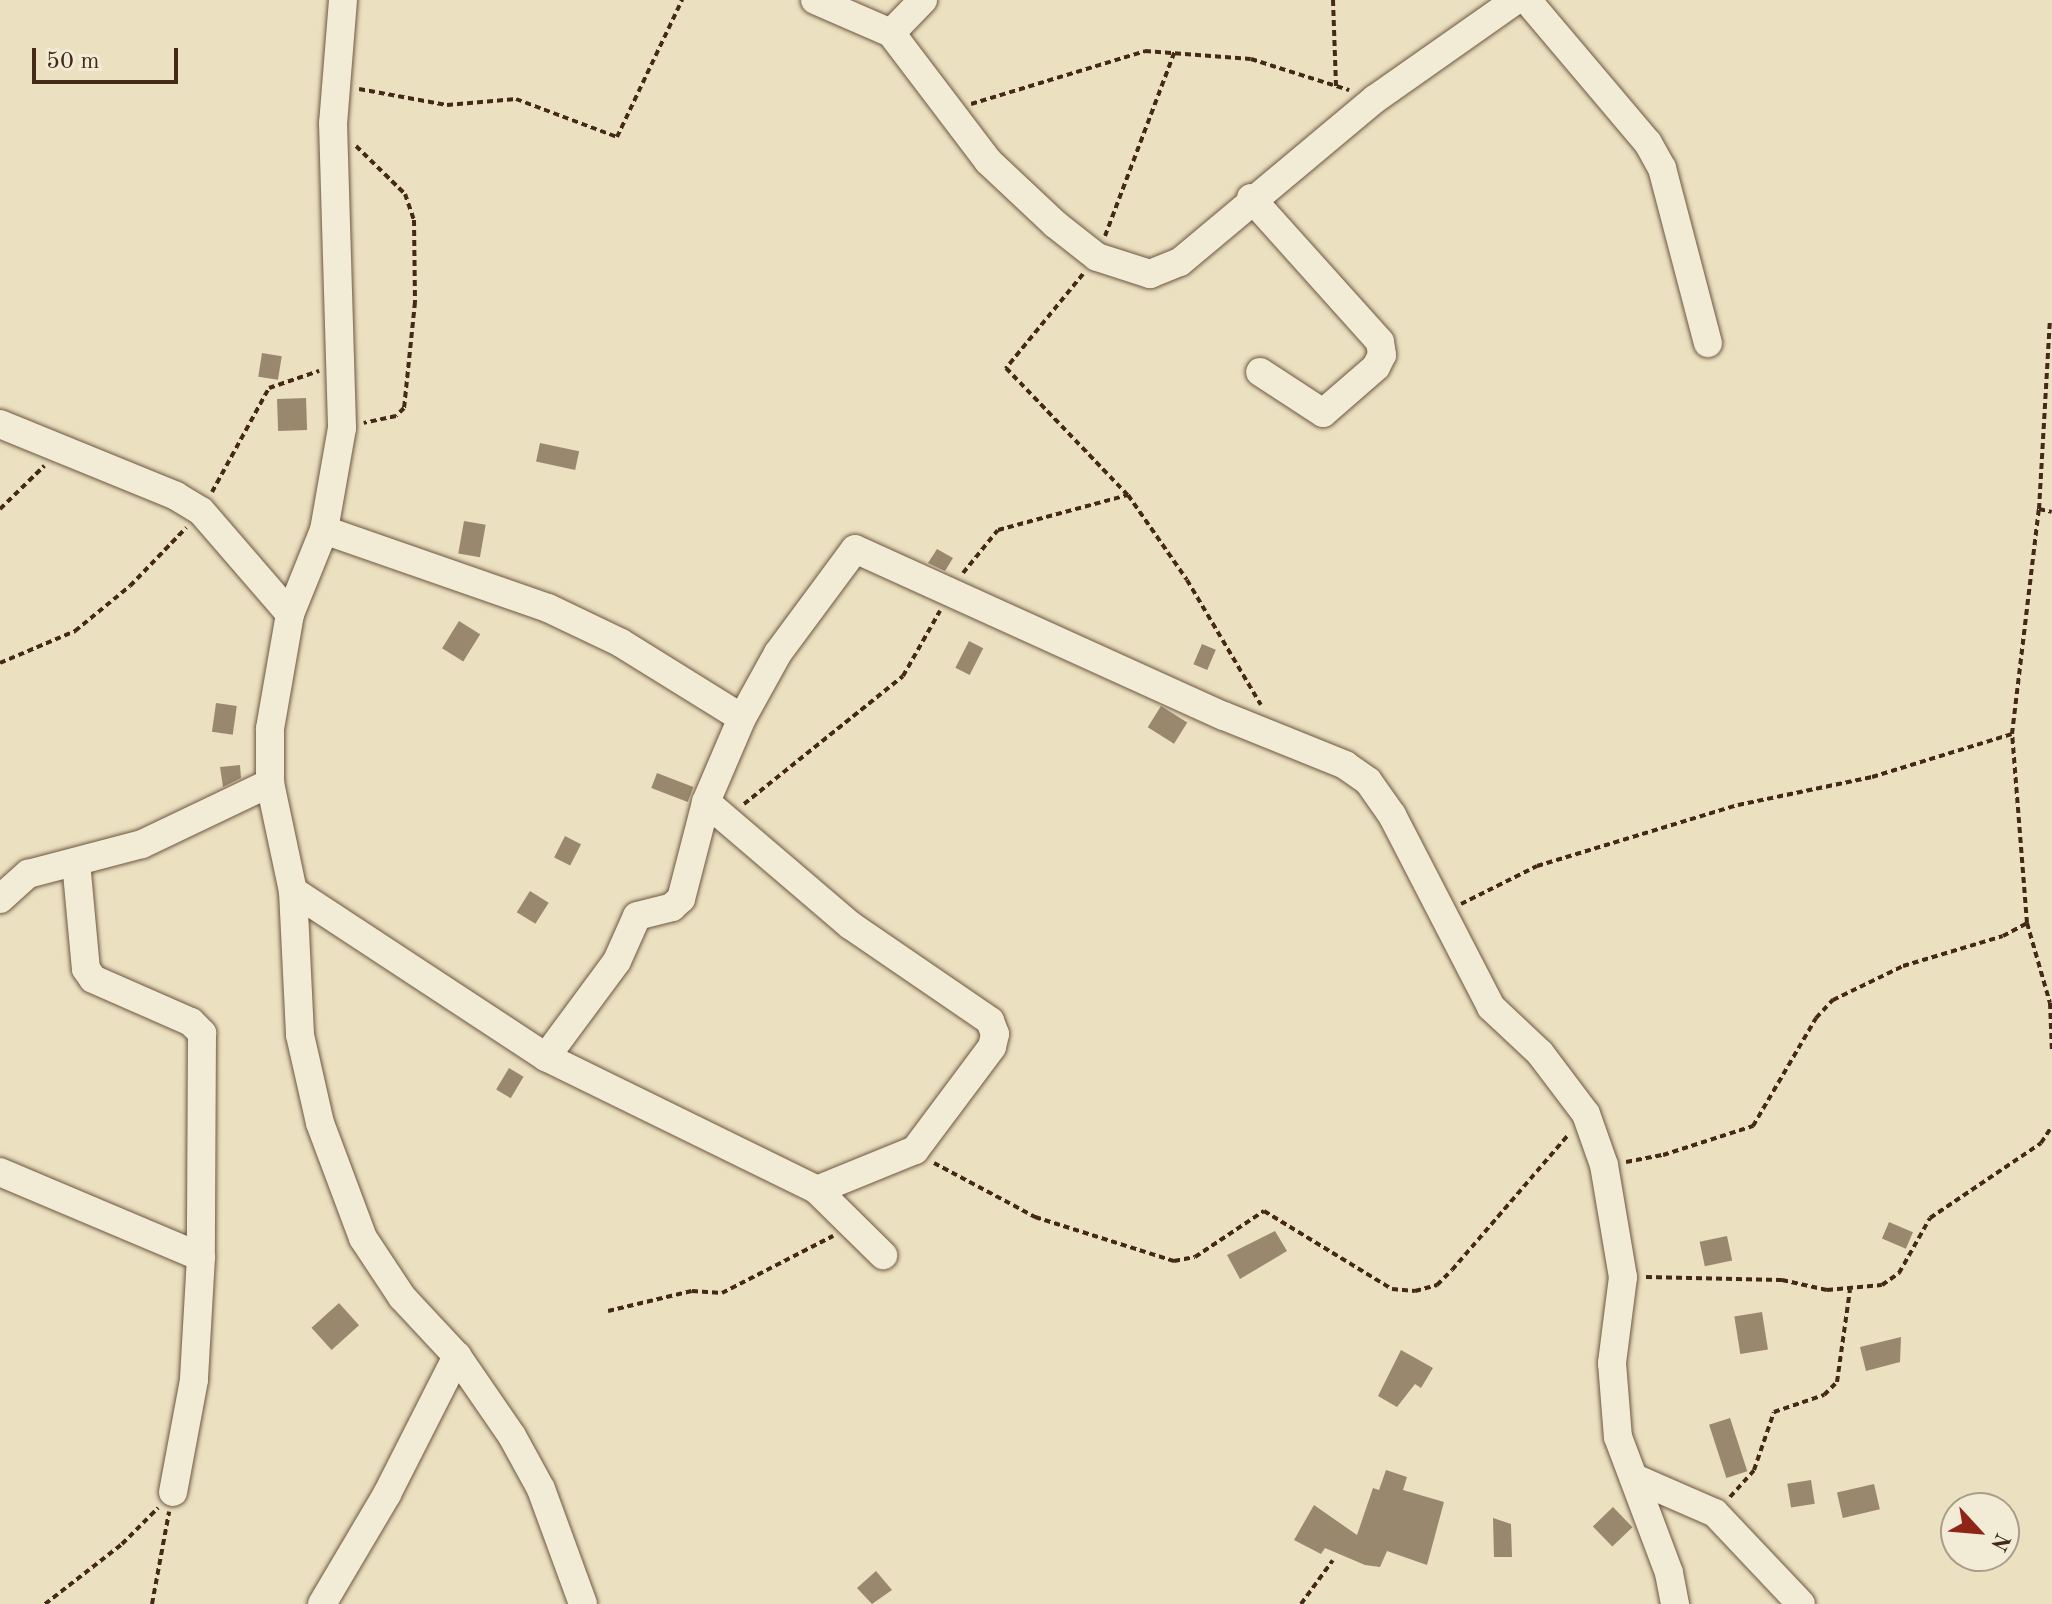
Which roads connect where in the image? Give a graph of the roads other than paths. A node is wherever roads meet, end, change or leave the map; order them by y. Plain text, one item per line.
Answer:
1 (343, 0) edge
2 (815, 0) edge
3 (923, 0) edge
4 (1516, 0) edge
5 (1527, 0) edge
6 (891, 33) junction
7 (1251, 198) junction
8 (1708, 343) dead end
9 (1260, 372) dead end
10 (0, 424) edge
11 (324, 530) junction
12 (290, 614) junction
13 (742, 718) junction
14 (270, 783) junction
15 (715, 811) junction
16 (76, 862) junction
17 (293, 891) junction
18 (0, 899) edge
19 (546, 1057) junction
20 (0, 1172) edge
21 (817, 1190) junction
22 (883, 1255) dead end
23 (201, 1257) junction
24 (457, 1356) junction
25 (1637, 1479) junction
26 (173, 1492) road end
27 (322, 1604) edge
28 (583, 1604) edge
29 (1675, 1604) edge
30 (1801, 1604) edge

1 - 11 street
2 - 6 street
3 - 6 street
4 - 7 street
5 - 8 street
6 - 7 street
7 - 9 street
10 - 12 street
11 - 12 street
11 - 13 street
12 - 14 street
13 - 15 street
13 - 25 street
14 - 16 street
14 - 17 street
15 - 19 street
15 - 21 street
16 - 18 street
16 - 23 street
17 - 19 street
17 - 24 street
19 - 21 street
20 - 23 street
21 - 22 street
23 - 26 street
24 - 27 street
24 - 28 street
25 - 29 street
25 - 30 street

